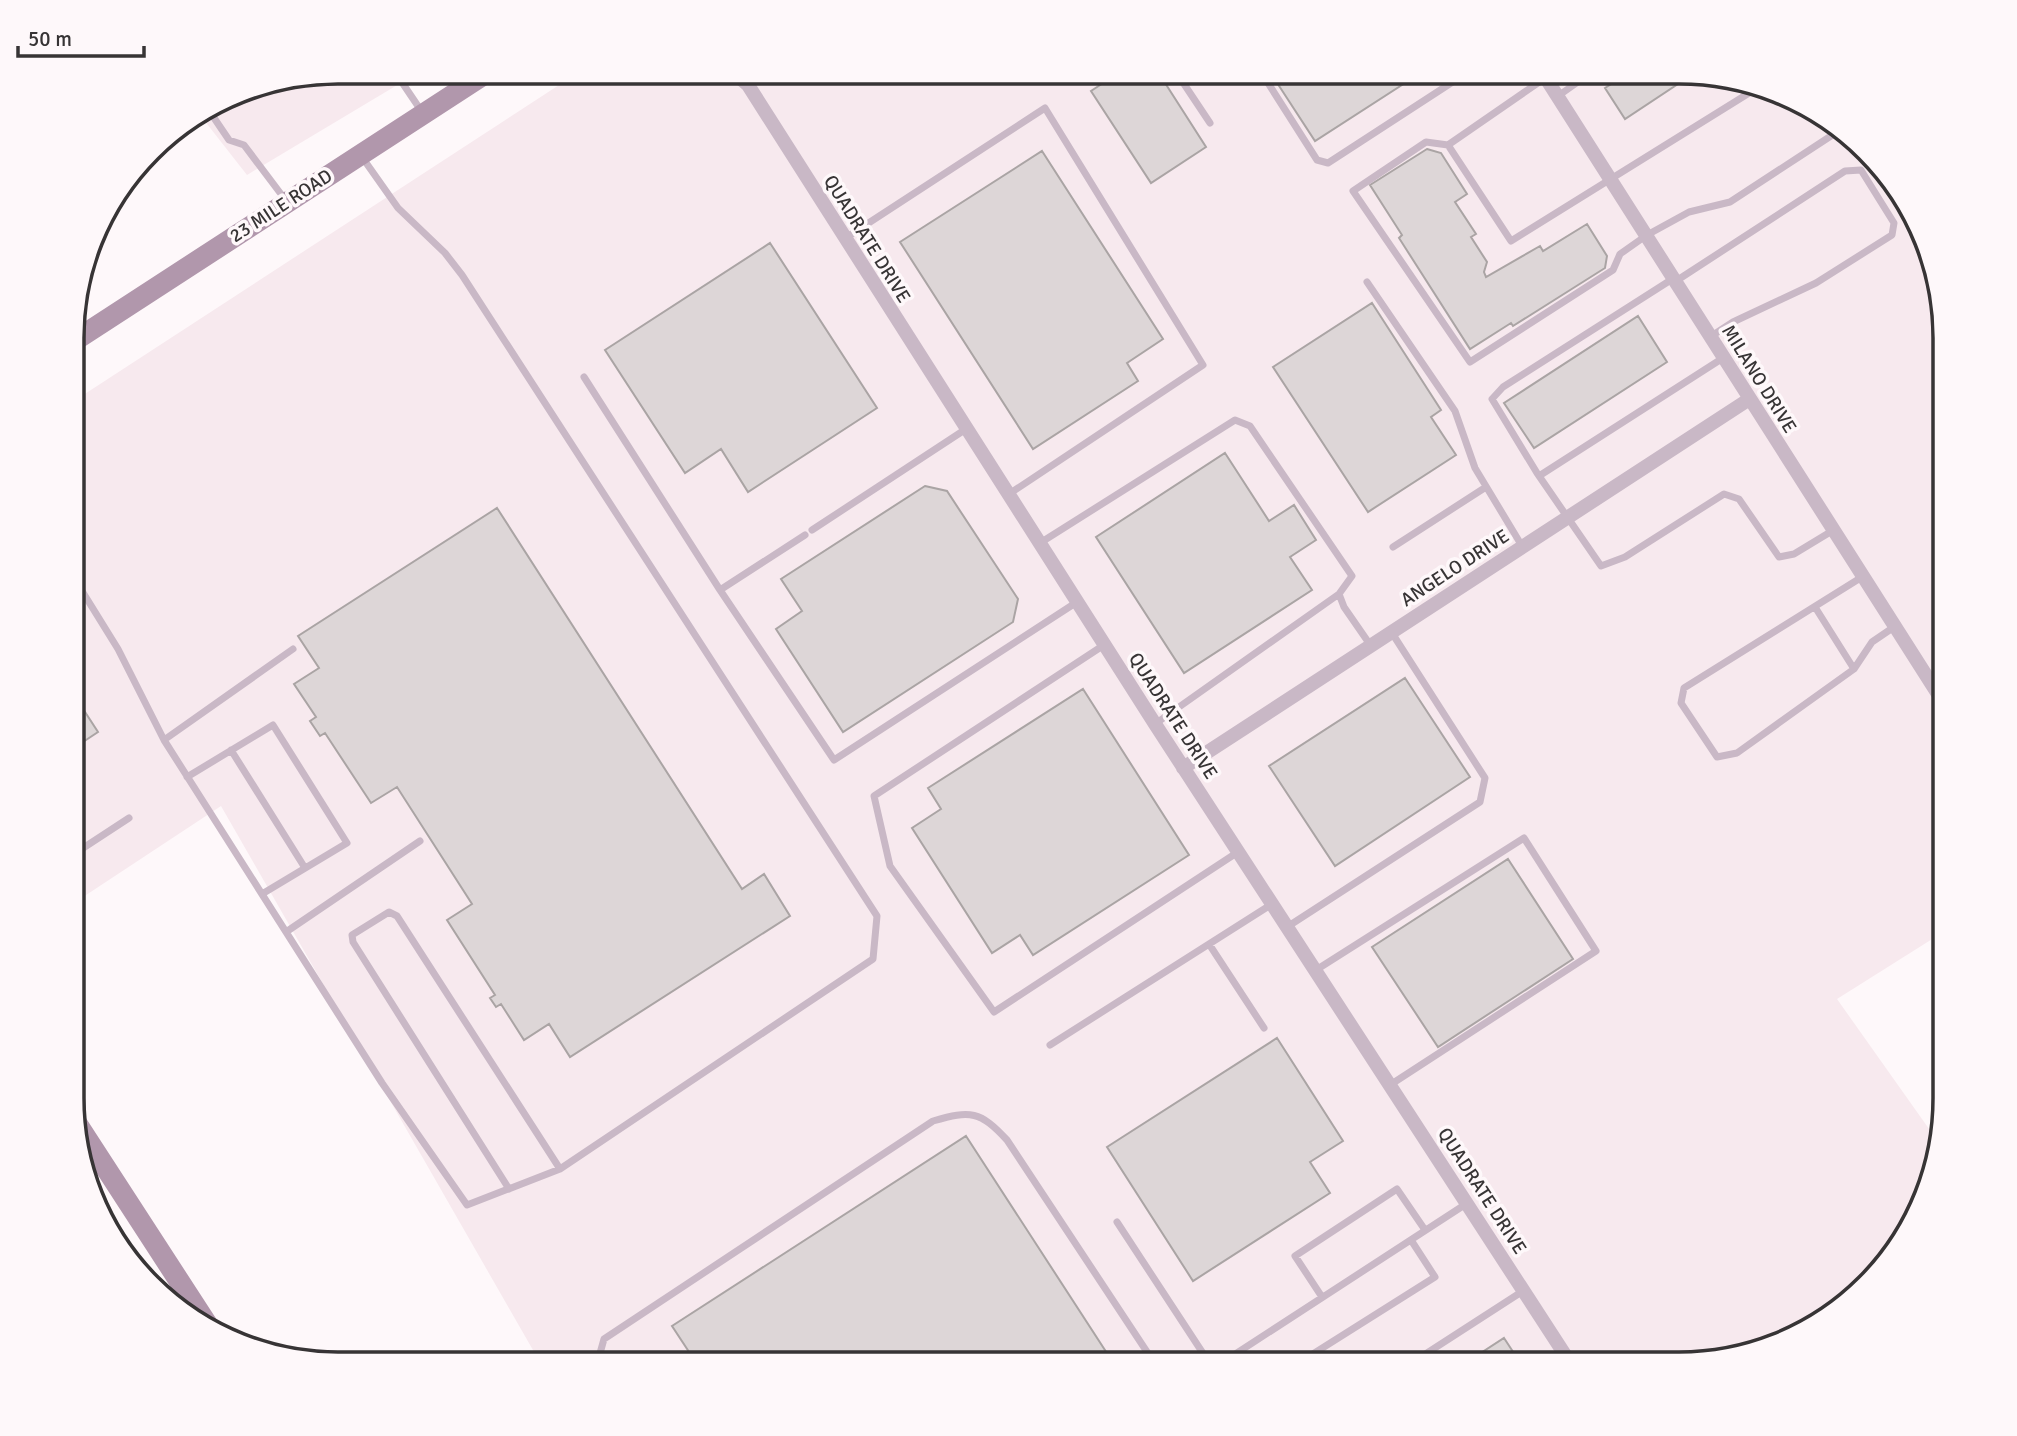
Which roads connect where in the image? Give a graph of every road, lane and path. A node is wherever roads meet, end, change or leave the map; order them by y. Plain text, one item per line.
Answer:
1 (403, 84) edge
2 (469, 84) edge
3 (750, 84) edge
4 (1184, 84) edge
5 (1269, 84) edge
6 (1447, 84) edge
7 (1532, 84) edge
8 (1550, 84) edge
9 (1575, 84) edge
10 (1748, 94) edge
11 (1558, 96) junction
12 (423, 114) junction
13 (213, 117) edge
14 (1210, 123) dead end
15 (1832, 135) edge
16 (1448, 145) junction
17 (360, 155) junction
18 (1611, 179) junction
19 (287, 202) junction
20 (1647, 235) junction
21 (844, 239) junction
22 (1675, 279) junction
23 (1367, 282) dead end
24 (84, 334) edge
25 (1710, 337) junction
26 (1723, 358) junction
27 (584, 377) dead end
28 (1748, 400) junction
29 (965, 429) junction
30 (1539, 476) junction
31 (1486, 487) junction
32 (1008, 495) junction
33 (1567, 518) junction
34 (1832, 531) junction
35 (1040, 544) junction
36 (1393, 547) dead end
37 (1522, 547) junction
38 (1862, 577) junction
39 (720, 590) junction
40 (84, 594) edge
41 (1339, 594) junction
42 (1077, 602) junction
43 (1815, 607) junction
44 (1894, 627) junction
45 (1391, 632) junction
46 (1104, 645) junction
47 (1371, 646) junction
48 (293, 649) dead end
49 (1854, 669) junction
50 (1933, 687) edge
51 (1155, 724) junction
52 (164, 740) junction
53 (232, 750) junction
54 (1183, 768) junction
55 (187, 777) junction
56 (129, 818) dead end
57 (420, 841) dead end
58 (84, 848) edge
59 (1238, 852) junction
60 (305, 868) junction
61 (262, 894) junction
62 (1272, 904) junction
63 (1287, 927) junction
64 (286, 932) junction
65 (1209, 944) junction
66 (1315, 971) junction
67 (1264, 1028) dead end
68 (1050, 1045) dead end
69 (1390, 1085) junction
70 (87, 1140) edge
71 (560, 1169) junction
72 (509, 1189) junction
73 (1467, 1203) junction
74 (1117, 1222) dead end
75 (1424, 1230) junction
76 (1411, 1240) junction
77 (1524, 1291) junction
78 (1322, 1297) junction
79 (198, 1309) edge
80 (600, 1352) edge
81 (1147, 1352) edge
82 (1202, 1352) edge
83 (1238, 1352) edge
84 (1316, 1352) edge
85 (1429, 1352) edge
86 (1563, 1352) edge

1 - 12 lane
2 - 12 main road, 23 MILE ROAD
3 - 21 street, QUADRATE DRIVE
4 - 14 lane
5 - 6 lane
7 - 16 lane
8 - 11 street, MILANO DRIVE
9 - 11 lane
10 - 18 lane
11 - 18 street, MILANO DRIVE
12 - 17 main road, 23 MILE ROAD
13 - 19 lane
15 - 20 lane
16 - 18 lane
16 - 20 lane
17 - 19 main road, 23 MILE ROAD
17 - 71 lane
18 - 20 street, MILANO DRIVE
19 - 24 main road, 23 MILE ROAD
20 - 22 street, MILANO DRIVE
21 - 29 street, QUADRATE DRIVE
21 - 32 lane
22 - 25 street, MILANO DRIVE
22 - 25 lane
22 - 30 lane
23 - 31 lane
25 - 26 street, MILANO DRIVE
26 - 28 street, MILANO DRIVE
26 - 30 lane
27 - 39 lane
28 - 33 street, ANGELO DRIVE
28 - 34 street, MILANO DRIVE
29 - 32 street, QUADRATE DRIVE
29 - 39 lane
30 - 33 lane
31 - 36 lane
31 - 37 lane
32 - 35 street, QUADRATE DRIVE
33 - 34 lane
33 - 37 street, ANGELO DRIVE
34 - 38 street, MILANO DRIVE
35 - 41 lane
35 - 42 street, QUADRATE DRIVE
37 - 45 street, ANGELO DRIVE
38 - 43 lane
38 - 44 street, MILANO DRIVE
39 - 42 lane
40 - 52 lane
41 - 47 lane
41 - 51 lane
42 - 46 street, QUADRATE DRIVE
43 - 49 lane
43 - 49 lane
44 - 49 lane
44 - 50 street, MILANO DRIVE
45 - 47 street, ANGELO DRIVE
45 - 63 lane
46 - 51 street, QUADRATE DRIVE
46 - 59 lane
47 - 54 street, ANGELO DRIVE
48 - 52 lane
51 - 54 street, QUADRATE DRIVE
52 - 55 lane
53 - 55 lane
53 - 60 lane
53 - 60 lane
54 - 59 street, QUADRATE DRIVE
55 - 61 lane
56 - 58 lane
57 - 64 lane
59 - 62 street, QUADRATE DRIVE
60 - 61 lane
61 - 64 lane
62 - 63 street, QUADRATE DRIVE
62 - 65 lane
63 - 66 street, QUADRATE DRIVE
64 - 72 lane
65 - 67 lane
65 - 68 lane
66 - 69 street, QUADRATE DRIVE
66 - 69 lane
69 - 73 street, QUADRATE DRIVE
70 - 79 main road
71 - 72 lane
71 - 72 lane
73 - 75 lane
73 - 77 street, QUADRATE DRIVE
74 - 82 lane
75 - 76 lane
75 - 78 lane
76 - 78 lane
76 - 84 lane
77 - 85 lane
77 - 86 street, QUADRATE DRIVE
78 - 83 lane
80 - 81 lane

